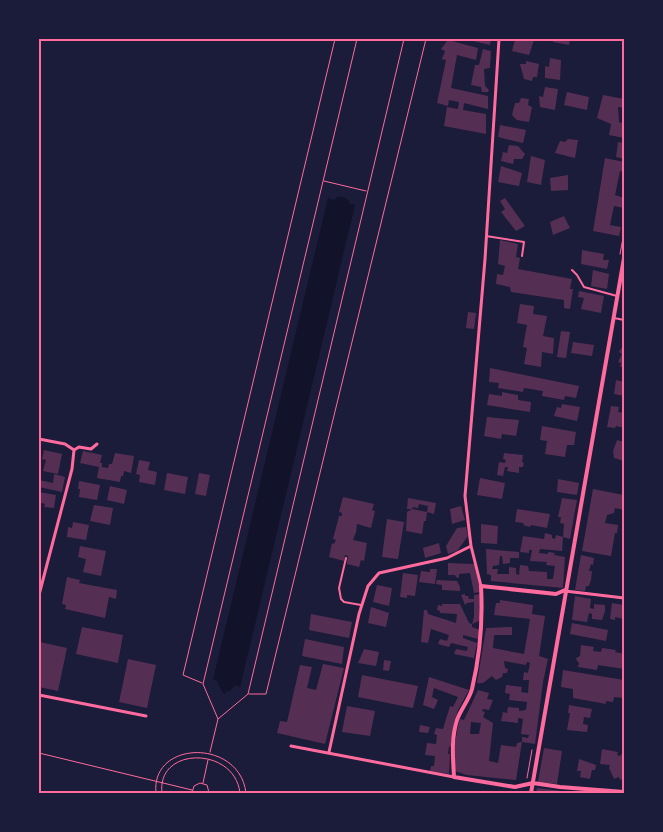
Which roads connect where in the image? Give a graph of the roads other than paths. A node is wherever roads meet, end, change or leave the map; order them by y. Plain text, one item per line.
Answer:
1 (499, 39) edge
2 (486, 236) junction
3 (522, 256) dead end
4 (624, 258) edge
5 (572, 270) dead end
6 (619, 295) junction
7 (614, 318) junction
8 (624, 320) edge
9 (39, 439) edge
10 (97, 444) dead end
11 (74, 450) junction
12 (471, 546) junction
13 (346, 558) dead end
14 (481, 586) junction
15 (565, 590) junction
16 (39, 595) edge
17 (624, 598) edge
18 (361, 605) junction
19 (39, 695) edge
20 (146, 716) dead end
21 (291, 746) dead end
22 (329, 752) junction
23 (454, 777) junction
24 (533, 783) junction
25 (624, 792) edge
26 (531, 793) edge

1 - 2 street
2 - 3 lane
2 - 12 street
4 - 6 street
5 - 6 lane
6 - 7 street
7 - 8 lane
7 - 15 street
9 - 11 street
10 - 11 street
11 - 16 street
12 - 14 street
12 - 18 street
13 - 18 lane
14 - 15 street
14 - 23 street
15 - 17 street
15 - 24 street
18 - 22 street
19 - 20 street
21 - 22 street
22 - 23 street
23 - 24 street
24 - 25 street
24 - 26 street

